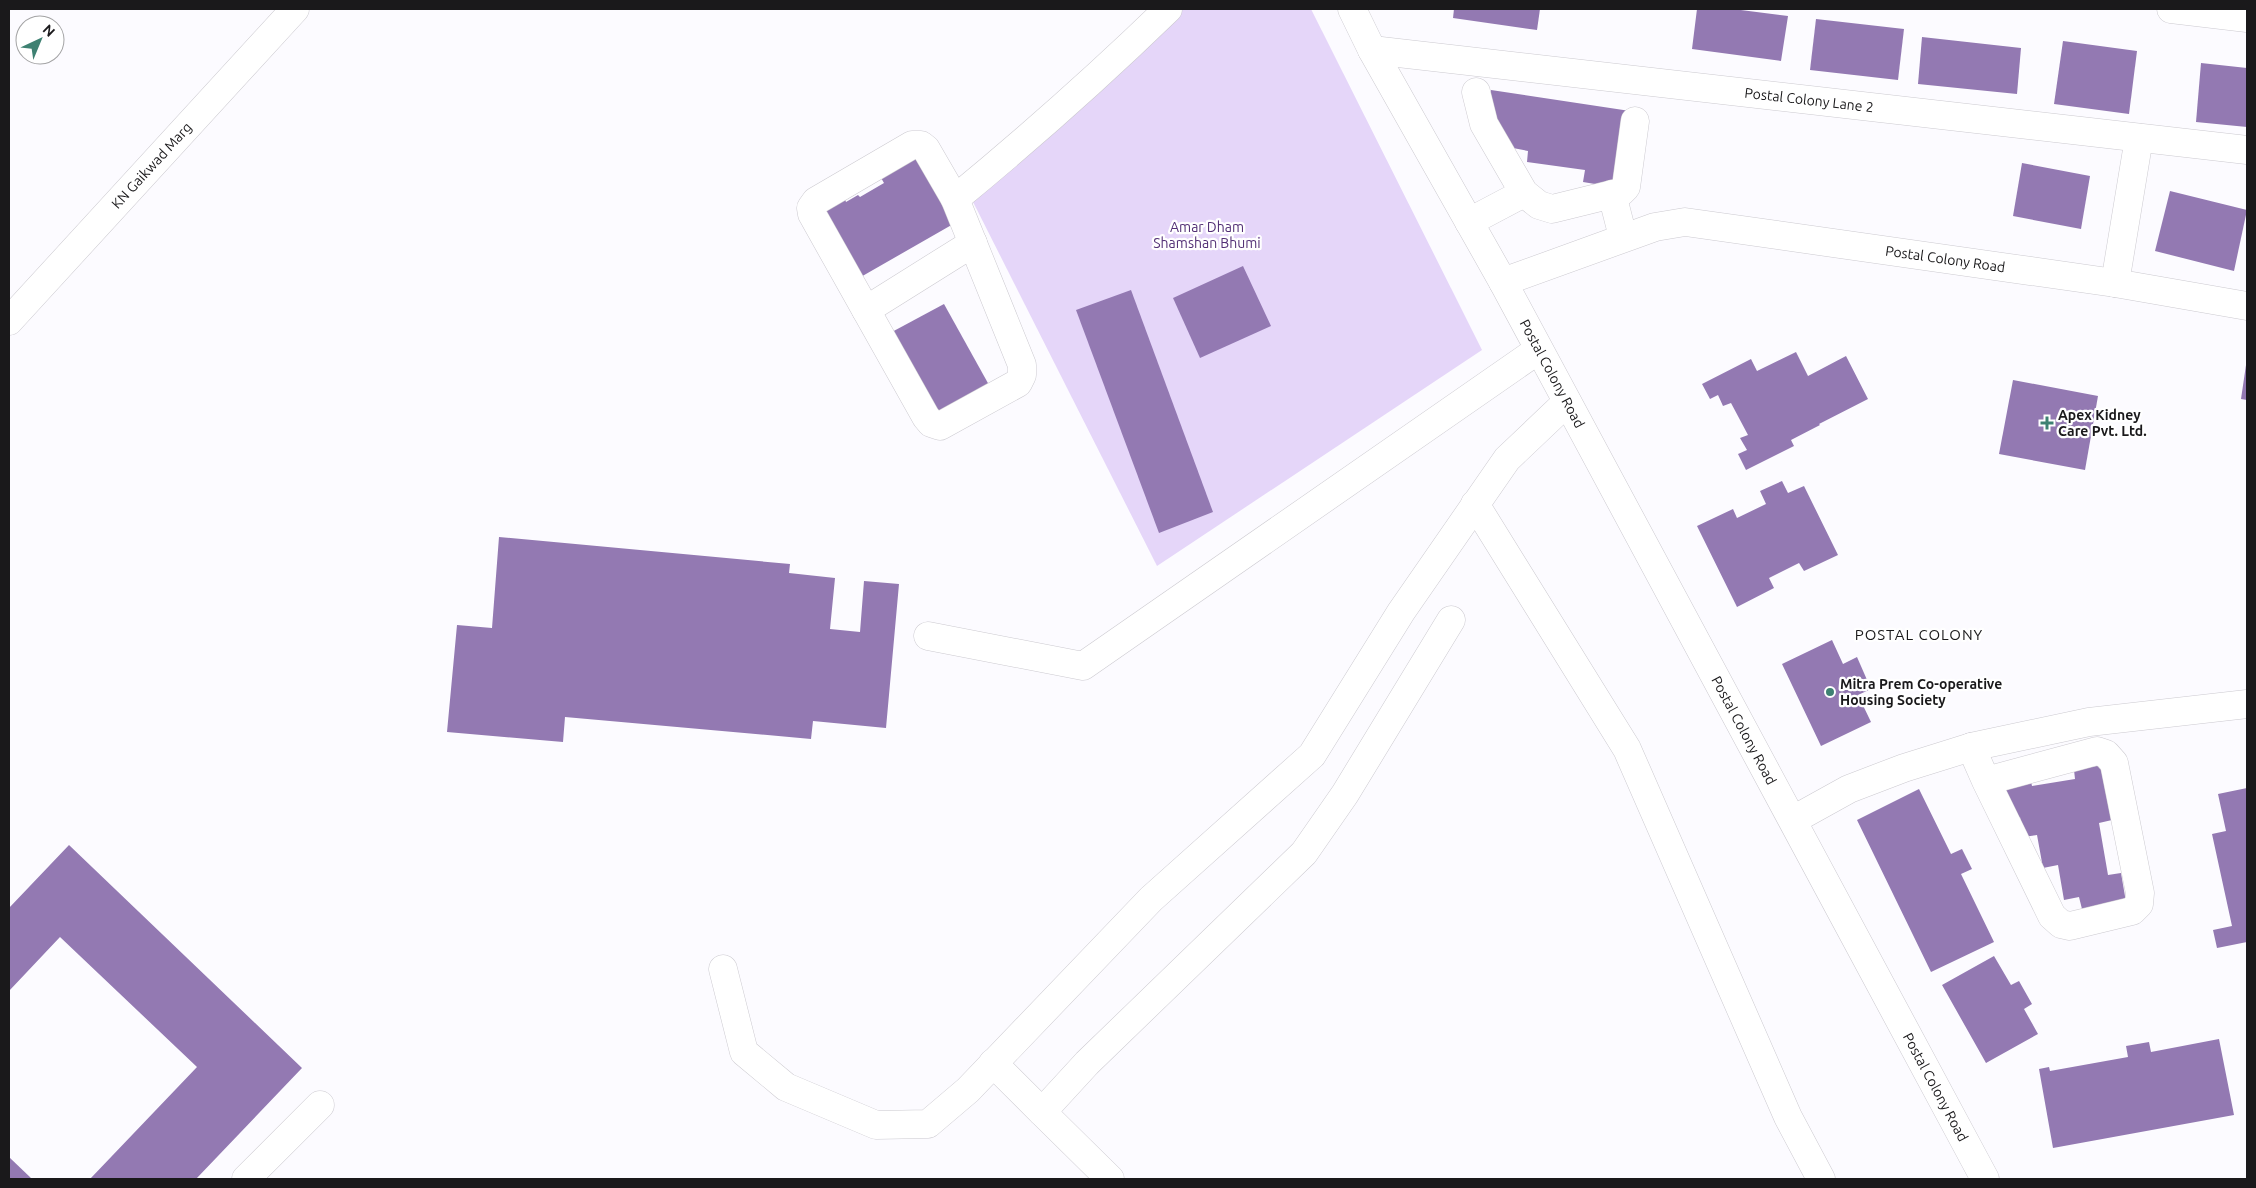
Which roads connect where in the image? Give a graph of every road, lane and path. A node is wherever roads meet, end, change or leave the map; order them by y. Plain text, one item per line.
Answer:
1 (295, 9) edge
2 (1168, 9) edge
3 (1352, 9) edge
4 (2170, 9) edge
5 (2247, 18) edge
6 (1372, 50) junction
7 (1476, 92) dead end
8 (1635, 121) dead end
9 (2139, 138) junction
10 (2247, 150) edge
11 (1524, 192) junction
12 (1612, 194) junction
13 (955, 199) junction
14 (1469, 222) junction
15 (1623, 238) junction
16 (973, 243) junction
17 (1503, 282) junction
18 (2116, 283) junction
19 (2247, 306) edge
20 (866, 310) junction
21 (9, 321) edge
22 (1538, 350) junction
23 (1567, 402) junction
24 (1475, 504) junction
25 (1451, 620) dead end
26 (928, 636) dead end
27 (2247, 704) edge
28 (1972, 747) junction
29 (1986, 781) junction
30 (1792, 820) junction
31 (723, 969) dead end
32 (993, 1063) junction
33 (320, 1105) dead end
34 (1042, 1112) junction
35 (246, 1179) edge
36 (1110, 1179) edge
37 (1821, 1179) edge
38 (1985, 1179) edge

1 - 21 street, KN Gaikwad Marg
2 - 13 street
3 - 6 street, Postal Colony Road
4 - 5 street
6 - 9 street, Postal Colony Lane 2
6 - 14 street, Postal Colony Road
7 - 11 street
8 - 12 street
9 - 10 street, Postal Colony Lane 2
9 - 18 street
11 - 12 street
11 - 14 street
12 - 15 street
13 - 16 street
13 - 20 street
14 - 17 street, Postal Colony Road
15 - 17 street, Postal Colony Road
15 - 18 street, Postal Colony Road
16 - 20 street
16 - 20 street
17 - 22 street, Postal Colony Road
18 - 19 street, Postal Colony Road
22 - 23 street, Postal Colony Road
22 - 26 street
23 - 24 street
23 - 30 street, Postal Colony Road
24 - 32 street
24 - 37 street
25 - 34 street
27 - 28 street
28 - 29 street
28 - 30 street
29 - 29 street
30 - 38 street, Postal Colony Road
31 - 32 street
32 - 34 street
33 - 35 street
34 - 36 street

